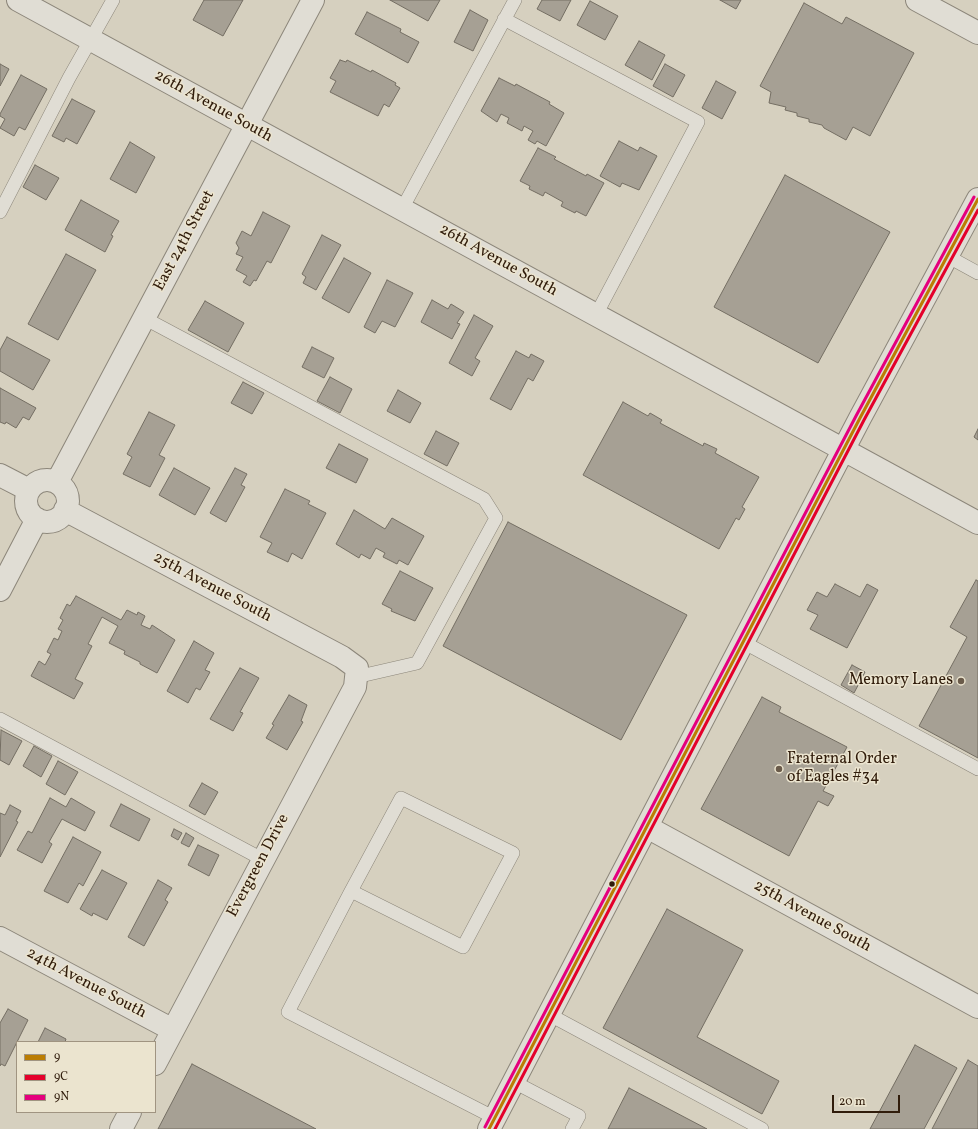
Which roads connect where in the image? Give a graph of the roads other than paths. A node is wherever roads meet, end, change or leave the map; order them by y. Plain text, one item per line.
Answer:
1 (18, 0) edge
2 (113, 0) edge
3 (313, 0) edge
4 (515, 0) edge
5 (917, 0) edge
6 (504, 19) junction
7 (978, 33) edge
8 (91, 39) junction
9 (247, 125) junction
10 (978, 199) edge
11 (402, 209) junction
12 (0, 212) edge
13 (946, 256) junction
14 (978, 273) edge
15 (596, 315) junction
16 (144, 318) junction
17 (844, 450) junction
18 (0, 475) edge
19 (57, 482) junction
20 (29, 490) junction
21 (65, 510) junction
22 (37, 520) junction
23 (978, 523) edge
24 (0, 590) edge
25 (743, 642) junction
26 (356, 672) junction
27 (0, 718) edge
28 (978, 769) edge
29 (647, 827) junction
30 (262, 860) junction
31 (351, 891) junction
32 (0, 938) edge
33 (978, 1007) edge
34 (550, 1015) junction
35 (173, 1030) junction
36 (156, 1062) edge
37 (514, 1082) junction
38 (129, 1113) edge
39 (493, 1126) edge
40 (121, 1129) edge
41 (572, 1129) edge
42 (762, 1129) edge

1 - 8 street, 26th Avenue South
2 - 8 lane
3 - 9 street, East 24th Street
4 - 6 lane
5 - 7 street
6 - 11 lane
6 - 15 lane
8 - 9 street, 26th Avenue South
8 - 12 lane
9 - 11 street, 26th Avenue South
9 - 16 street, East 24th Street
10 - 13 street
11 - 15 street, 26th Avenue South
13 - 14 lane
13 - 17 street
15 - 17 street, 26th Avenue South
16 - 19 street, East 24th Street
16 - 26 lane
17 - 23 street, 26th Avenue South
17 - 25 street
18 - 20 street
19 - 20 street
19 - 21 street
20 - 22 street
21 - 22 street
21 - 26 street, 25th Avenue South
22 - 24 street
25 - 28 lane
25 - 29 street
26 - 30 street, Evergreen Drive
27 - 30 lane
29 - 33 street, 25th Avenue South
29 - 34 street
30 - 35 street, Evergreen Drive
31 - 31 lane
31 - 39 lane
32 - 35 street, 24th Avenue South
34 - 37 street
34 - 42 lane
35 - 36 street, Evergreen Drive
37 - 39 street
37 - 41 lane
38 - 40 street

